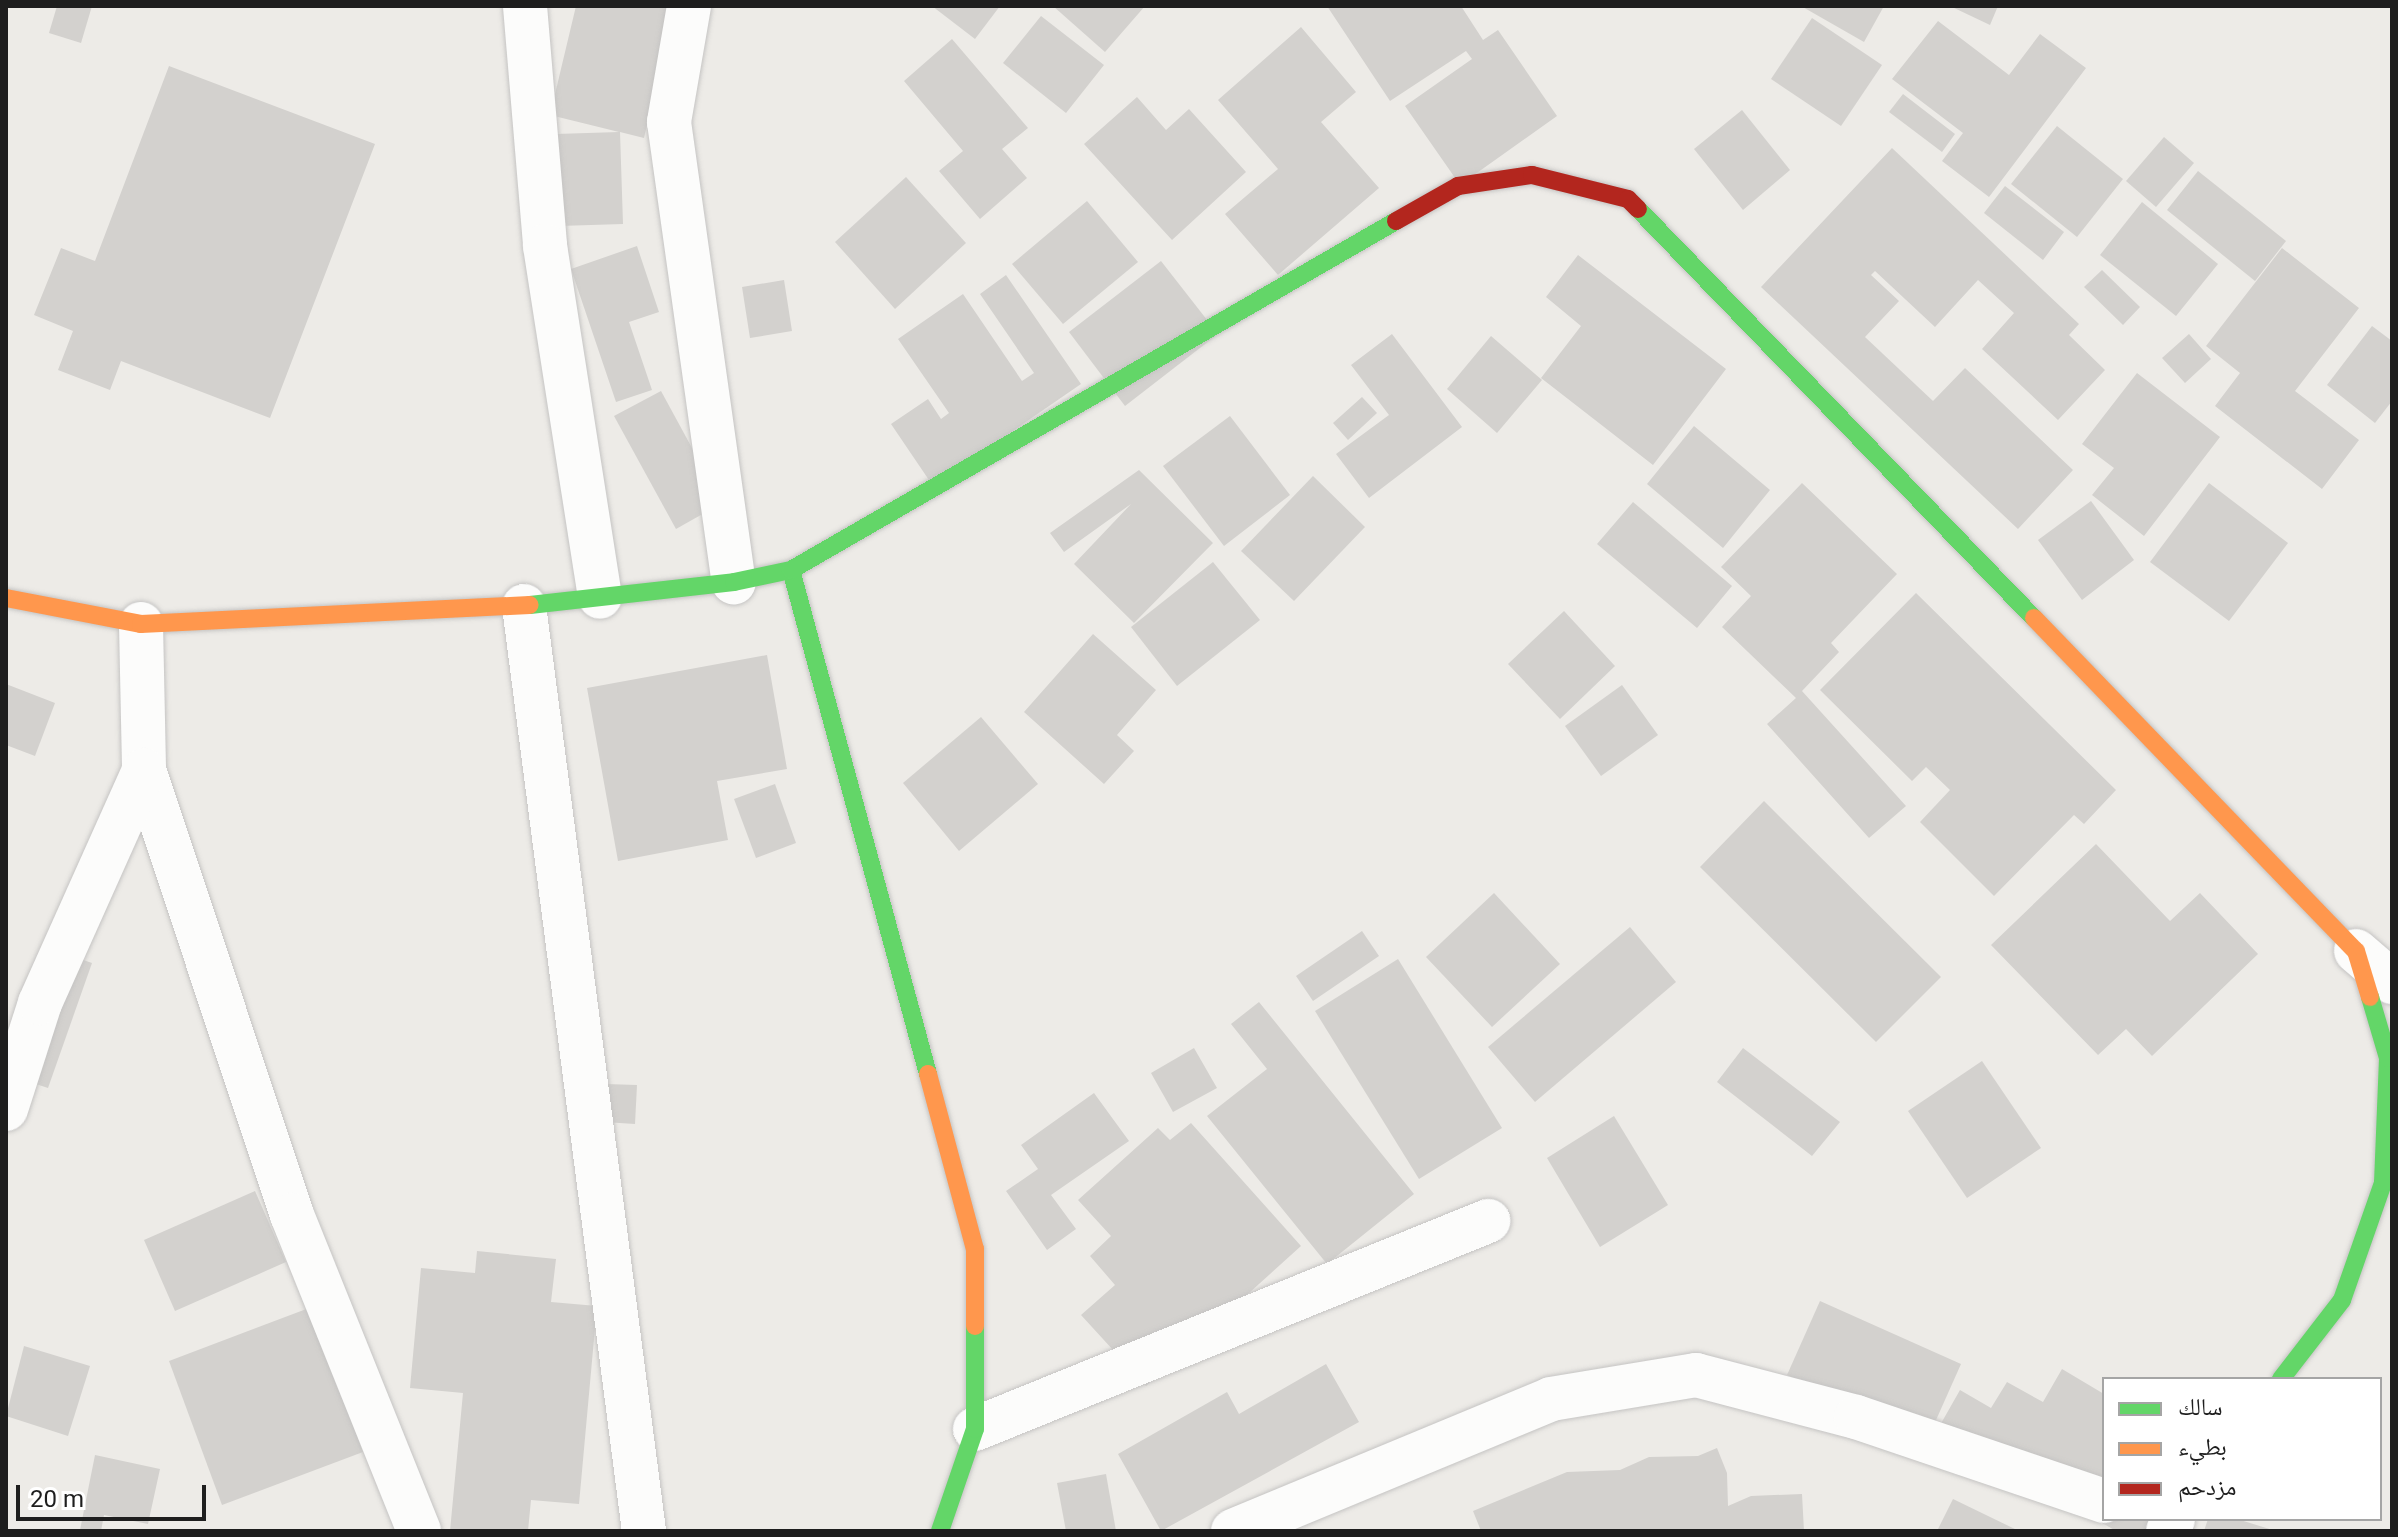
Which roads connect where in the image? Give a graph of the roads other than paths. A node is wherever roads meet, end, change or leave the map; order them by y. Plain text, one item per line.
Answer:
1 (525, 6) edge
2 (689, 6) edge
3 (791, 570) junction
4 (734, 582) junction
5 (600, 597) junction
6 (6, 598) edge
7 (524, 606) junction
8 (141, 624) junction
9 (144, 770) junction
10 (2356, 951) junction
11 (2392, 982) edge
12 (6, 1109) edge
13 (1488, 1221) dead end
14 (2283, 1377) edge
15 (975, 1429) junction
16 (2102, 1500) edge
17 (419, 1531) edge
18 (644, 1531) edge
19 (940, 1531) edge
20 (1233, 1531) edge

1 - 5 street
2 - 4 street
3 - 4 street
3 - 10 street
3 - 15 street
4 - 5 street
5 - 7 street
6 - 8 street
7 - 8 street
7 - 18 street
8 - 9 street
9 - 12 street
9 - 17 street
10 - 11 street
10 - 14 street
13 - 15 street
15 - 19 street
16 - 20 street

